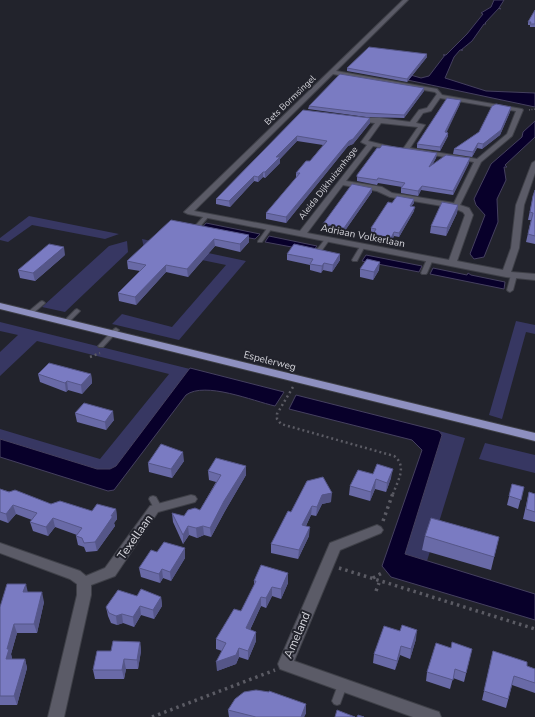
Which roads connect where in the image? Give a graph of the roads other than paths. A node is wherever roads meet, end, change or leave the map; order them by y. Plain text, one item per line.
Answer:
1 (406, 0) edge
2 (332, 72) junction
3 (439, 96) junction
4 (351, 118) edge
5 (380, 120) junction
6 (412, 124) junction
7 (370, 144) junction
8 (406, 149) junction
9 (478, 161) junction
10 (535, 163) edge
11 (534, 172) edge
12 (342, 183) junction
13 (456, 206) junction
14 (188, 212) joint
15 (207, 216) junction
16 (196, 228) edge
17 (270, 228) junction
18 (302, 234) junction
19 (328, 239) junction
20 (260, 241) dead end
21 (364, 246) junction
22 (318, 252) edge
23 (430, 259) junction
24 (355, 260) dead end
25 (452, 263) junction
26 (424, 273) dead end
27 (510, 274) junction
28 (535, 277) edge
29 (510, 290) dead end
30 (0, 301) edge
31 (0, 306) edge
32 (36, 309) junction
33 (114, 332) junction
34 (101, 346) dead end
35 (535, 432) edge
36 (535, 437) edge
37 (191, 499) dead end
38 (378, 530) road end
39 (0, 548) edge
40 (84, 582) junction
41 (342, 685) junction
42 (337, 701) dead end
43 (56, 717) edge
44 (433, 717) edge

1 - 2 street, Bets Bormsingel
2 - 3 street
2 - 14 street, Bets Bormsingel
3 - 6 street
3 - 9 street
4 - 5 street
5 - 6 street
5 - 7 street
6 - 8 street
7 - 8 street
7 - 12 street, Aleida Dijkhuizenhage
8 - 9 street
9 - 13 street
10 - 11 street
11 - 27 street
12 - 13 street
12 - 18 street, Aleida Dijkhuizenhage
13 - 25 street
14 - 15 street, Adriaan Volkerlaan
15 - 16 lane
15 - 17 street, Adriaan Volkerlaan
17 - 18 street, Adriaan Volkerlaan
17 - 20 lane
18 - 19 street, Adriaan Volkerlaan
19 - 21 street, Adriaan Volkerlaan
19 - 22 lane
21 - 23 street, Adriaan Volkerlaan
21 - 24 lane
23 - 25 street, Adriaan Volkerlaan
23 - 26 lane
25 - 27 street, Adriaan Volkerlaan
27 - 28 street, Adriaan Volkerlaan
27 - 29 lane
30 - 32 main road, Espelerweg
31 - 32 main road, Espelerweg
32 - 33 main road, Espelerweg
33 - 34 lane
33 - 35 main road, Espelerweg
33 - 36 main road, Espelerweg
37 - 40 street, Texellaan
38 - 41 street, Ameland
39 - 40 street
40 - 43 street
41 - 42 lane
41 - 44 street, Ameland

